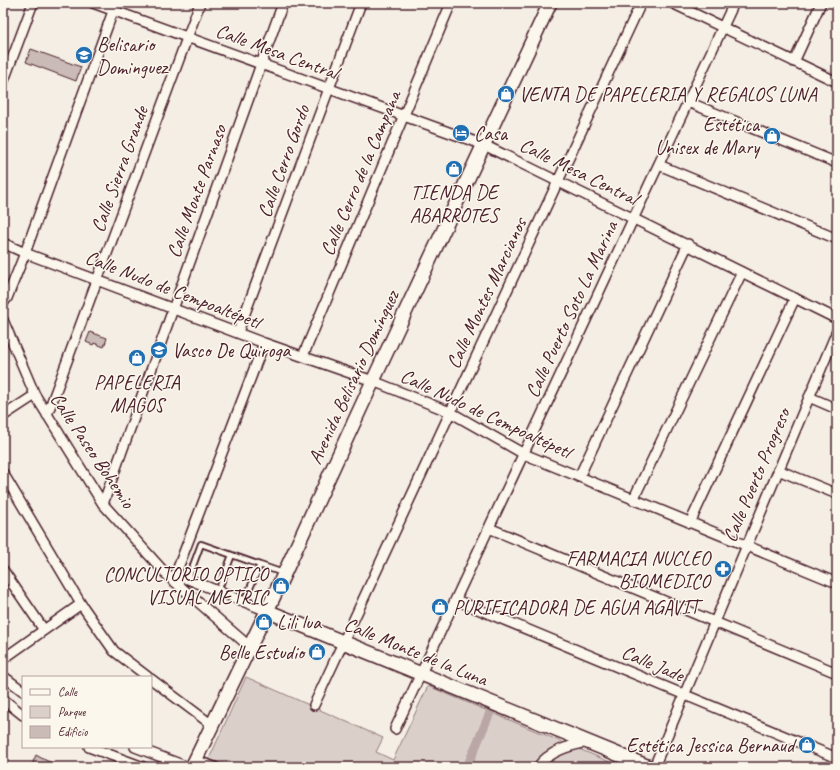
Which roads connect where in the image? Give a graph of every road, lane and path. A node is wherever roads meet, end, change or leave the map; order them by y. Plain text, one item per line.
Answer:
1 (33, 3) edge
2 (93, 3) edge
3 (200, 3) edge
4 (283, 3) edge
5 (361, 3) edge
6 (451, 3) edge
7 (550, 3) edge
8 (640, 3) edge
9 (672, 3) edge
10 (734, 3) edge
11 (821, 3) edge
12 (115, 7) edge
13 (723, 28) junction
14 (187, 38) junction
15 (794, 62) junction
16 (261, 64) junction
17 (837, 82) edge
18 (3, 83) edge
19 (329, 89) junction
20 (688, 102) junction
21 (404, 116) junction
22 (484, 145) junction
23 (837, 163) edge
24 (659, 165) junction
25 (558, 181) junction
26 (634, 218) junction
27 (837, 239) edge
28 (3, 243) edge
29 (688, 244) junction
30 (25, 253) junction
31 (742, 272) junction
32 (97, 279) junction
33 (795, 298) junction
34 (3, 303) edge
35 (173, 308) junction
36 (837, 319) edge
37 (3, 320) edge
38 (837, 331) edge
39 (238, 332) junction
40 (264, 343) junction
41 (303, 356) junction
42 (373, 380) junction
43 (35, 395) junction
44 (809, 398) junction
45 (837, 409) edge
46 (450, 412) junction
47 (47, 415) junction
48 (3, 416) edge
49 (524, 454) junction
50 (778, 470) junction
51 (3, 473) edge
52 (579, 477) junction
53 (837, 494) edge
54 (633, 500) junction
55 (103, 504) junction
56 (690, 523) junction
57 (489, 528) junction
58 (746, 546) junction
59 (232, 555) junction
60 (260, 565) junction
61 (3, 570) edge
62 (285, 573) junction
63 (172, 578) junction
64 (188, 579) junction
65 (837, 583) edge
66 (218, 591) junction
67 (456, 600) junction
68 (244, 602) junction
69 (81, 604) junction
70 (267, 611) junction
71 (714, 623) junction
72 (44, 630) junction
73 (343, 643) junction
74 (250, 647) junction
75 (3, 659) edge
76 (421, 674) junction
77 (837, 674) edge
78 (3, 676) edge
79 (147, 676) edge
80 (152, 680) edge
81 (22, 690) edge
82 (684, 695) junction
83 (3, 699) edge
84 (314, 705) dead end
85 (22, 714) edge
86 (212, 725) junction
87 (395, 729) dead end
88 (587, 742) junction
89 (92, 748) edge
90 (138, 748) edge
91 (837, 758) edge
92 (192, 765) edge
93 (143, 767) edge
94 (214, 767) edge
95 (538, 767) edge
96 (649, 767) edge
97 (654, 767) edge

1 - 18 street
2 - 12 street, Calle Mesa Central
3 - 14 street, Calle Sierra Grande
4 - 16 street, Calle Monte Parnaso
5 - 19 street, Calle Cerro Gordo
6 - 21 street, Calle Cerro de la Campana
7 - 22 main road, Avenida Belisario Domínguez
8 - 25 street, Calle Montes Marcianos
9 - 13 street
10 - 13 street, Calle Puerto Soto La Marina
11 - 15 street
12 - 14 street, Calle Mesa Central
12 - 30 street
13 - 15 street
13 - 20 street, Calle Puerto Soto La Marina
14 - 16 street, Calle Mesa Central
14 - 32 street, Calle Sierra Grande
15 - 17 street
16 - 19 street, Calle Mesa Central
16 - 35 street, Calle Monte Parnaso
19 - 21 street, Calle Mesa Central
19 - 39 street, Calle Cerro Gordo
20 - 23 street
20 - 24 street, Calle Puerto Soto La Marina
21 - 22 street, Calle Mesa Central
21 - 41 street, Calle Cerro de la Campana
22 - 25 street, Calle Mesa Central
22 - 42 main road, Avenida Belisario Domínguez
24 - 26 street, Calle Puerto Soto La Marina
24 - 27 street
25 - 26 street, Calle Mesa Central
25 - 46 street, Calle Montes Marcianos
26 - 29 street, Calle Mesa Central
26 - 49 street, Calle Puerto Soto La Marina
28 - 30 street, Calle Nudo de Cempoaltépetl
29 - 31 street, Calle Mesa Central
29 - 52 street
30 - 32 street, Calle Nudo de Cempoaltépetl
30 - 34 street
31 - 33 street, Calle Mesa Central
31 - 54 street
32 - 35 street, Calle Nudo de Cempoaltépetl
32 - 47 street, Calle Sierra Grande
33 - 36 street, Calle Mesa Central
33 - 56 street
35 - 39 street, Calle Nudo de Cempoaltépetl
35 - 55 street, Calle Monte Parnaso
37 - 43 street, Calle Paseo Bohemio
38 - 44 street, Calle Puerto Progreso
39 - 40 street, Calle Nudo de Cempoaltépetl
40 - 41 street, Calle Nudo de Cempoaltépetl
40 - 63 street
41 - 42 street, Calle Nudo de Cempoaltépetl
42 - 46 street, Calle Nudo de Cempoaltépetl
42 - 62 main road, Avenida Belisario Domínguez
43 - 47 street, Calle Paseo Bohemio
43 - 48 street
44 - 45 street
44 - 50 street, Calle Puerto Progreso
46 - 49 street, Calle Nudo de Cempoaltépetl
46 - 73 street, Calle Montes Marcianos
47 - 55 street, Calle Paseo Bohemio
49 - 52 street, Calle Nudo de Cempoaltépetl
49 - 57 street, Calle Puerto Soto La Marina
50 - 53 street
50 - 58 street, Calle Puerto Progreso
51 - 69 street
52 - 54 street, Calle Nudo de Cempoaltépetl
54 - 56 street, Calle Nudo de Cempoaltépetl
55 - 63 street, Calle Paseo Bohemio
56 - 58 street, Calle Nudo de Cempoaltépetl
57 - 67 street, Calle Puerto Soto La Marina
57 - 71 street
58 - 65 street, Calle Nudo de Cempoaltépetl
58 - 71 street, Calle Puerto Progreso
59 - 60 lane
59 - 64 lane
59 - 66 lane
60 - 62 lane
60 - 68 lane
61 - 72 street
62 - 70 main road, Avenida Belisario Domínguez
63 - 64 street, Calle Monte de la Luna
63 - 74 street, Calle Paseo Bohemio
64 - 66 street, Calle Monte de la Luna
66 - 68 street, Calle Monte de la Luna
67 - 76 street, Calle Puerto Soto La Marina
67 - 82 street, Calle Jade
68 - 70 street, Calle Monte de la Luna
69 - 72 street
69 - 79 street
70 - 73 main road, Calle Monte de la Luna
70 - 74 main road, Avenida Belisario Domínguez
71 - 77 street
71 - 82 street, Calle Puerto Progreso
72 - 75 street
73 - 76 main road, Calle Monte de la Luna
73 - 84 street, Calle Montes Marcianos
74 - 86 main road, Avenida Belisario Domínguez
76 - 87 street, Calle Puerto Soto La Marina
76 - 88 main road, Calle Monte de la Luna
78 - 81 street
80 - 86 street
82 - 91 street, Calle Jade
82 - 97 street, Calle Puerto Progreso
83 - 85 street
86 - 92 main road, Avenida Belisario Domínguez
88 - 95 street
88 - 96 main road, Calle Monte de la Luna
89 - 93 street
90 - 92 street
92 - 94 street

